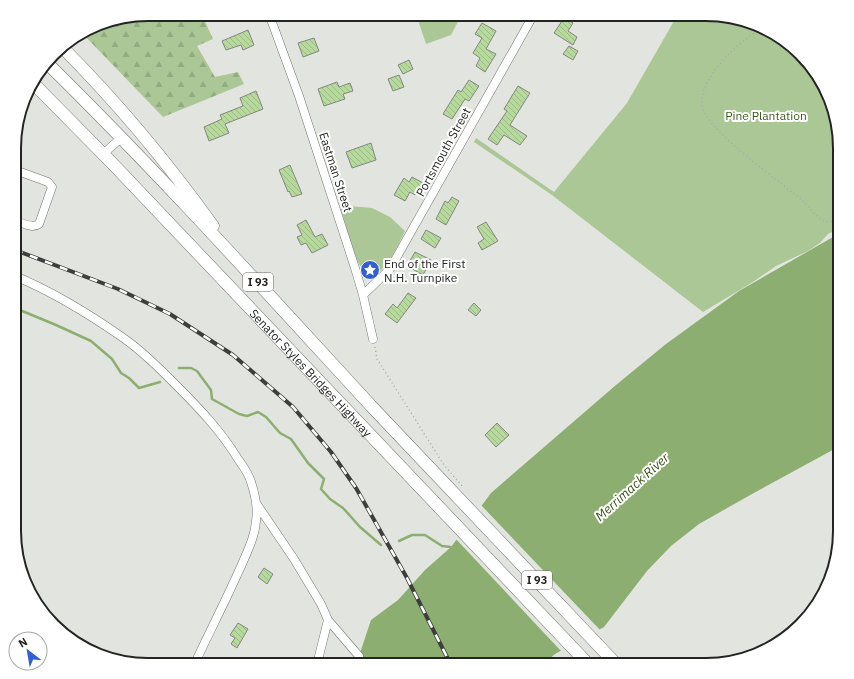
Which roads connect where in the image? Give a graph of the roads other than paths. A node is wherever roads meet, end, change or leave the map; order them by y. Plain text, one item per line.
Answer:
1 (272, 21) edge
2 (530, 21) edge
3 (66, 51) edge
4 (51, 67) edge
5 (37, 87) edge
6 (121, 138) junction
7 (103, 154) junction
8 (21, 172) edge
9 (21, 223) edge
10 (242, 265) junction
11 (21, 279) edge
12 (363, 295) junction
13 (373, 339) road end
14 (256, 502) junction
15 (328, 620) junction
16 (359, 656) dead end
17 (197, 658) edge
18 (318, 658) edge
19 (582, 658) edge
20 (610, 658) edge

1 - 12 street, Eastman Street
2 - 12 street, Portsmouth Street
3 - 10 highway
4 - 6 highway, I 93
5 - 7 highway, Senator Styles Bridges Highway / I 93
6 - 7 street
6 - 10 highway, I 93
7 - 19 highway, Senator Styles Bridges Highway / I 93
8 - 9 street
10 - 20 highway, I 93
11 - 14 street
12 - 13 street, Eastman Street
14 - 15 street
14 - 17 street
15 - 16 street
15 - 18 street

